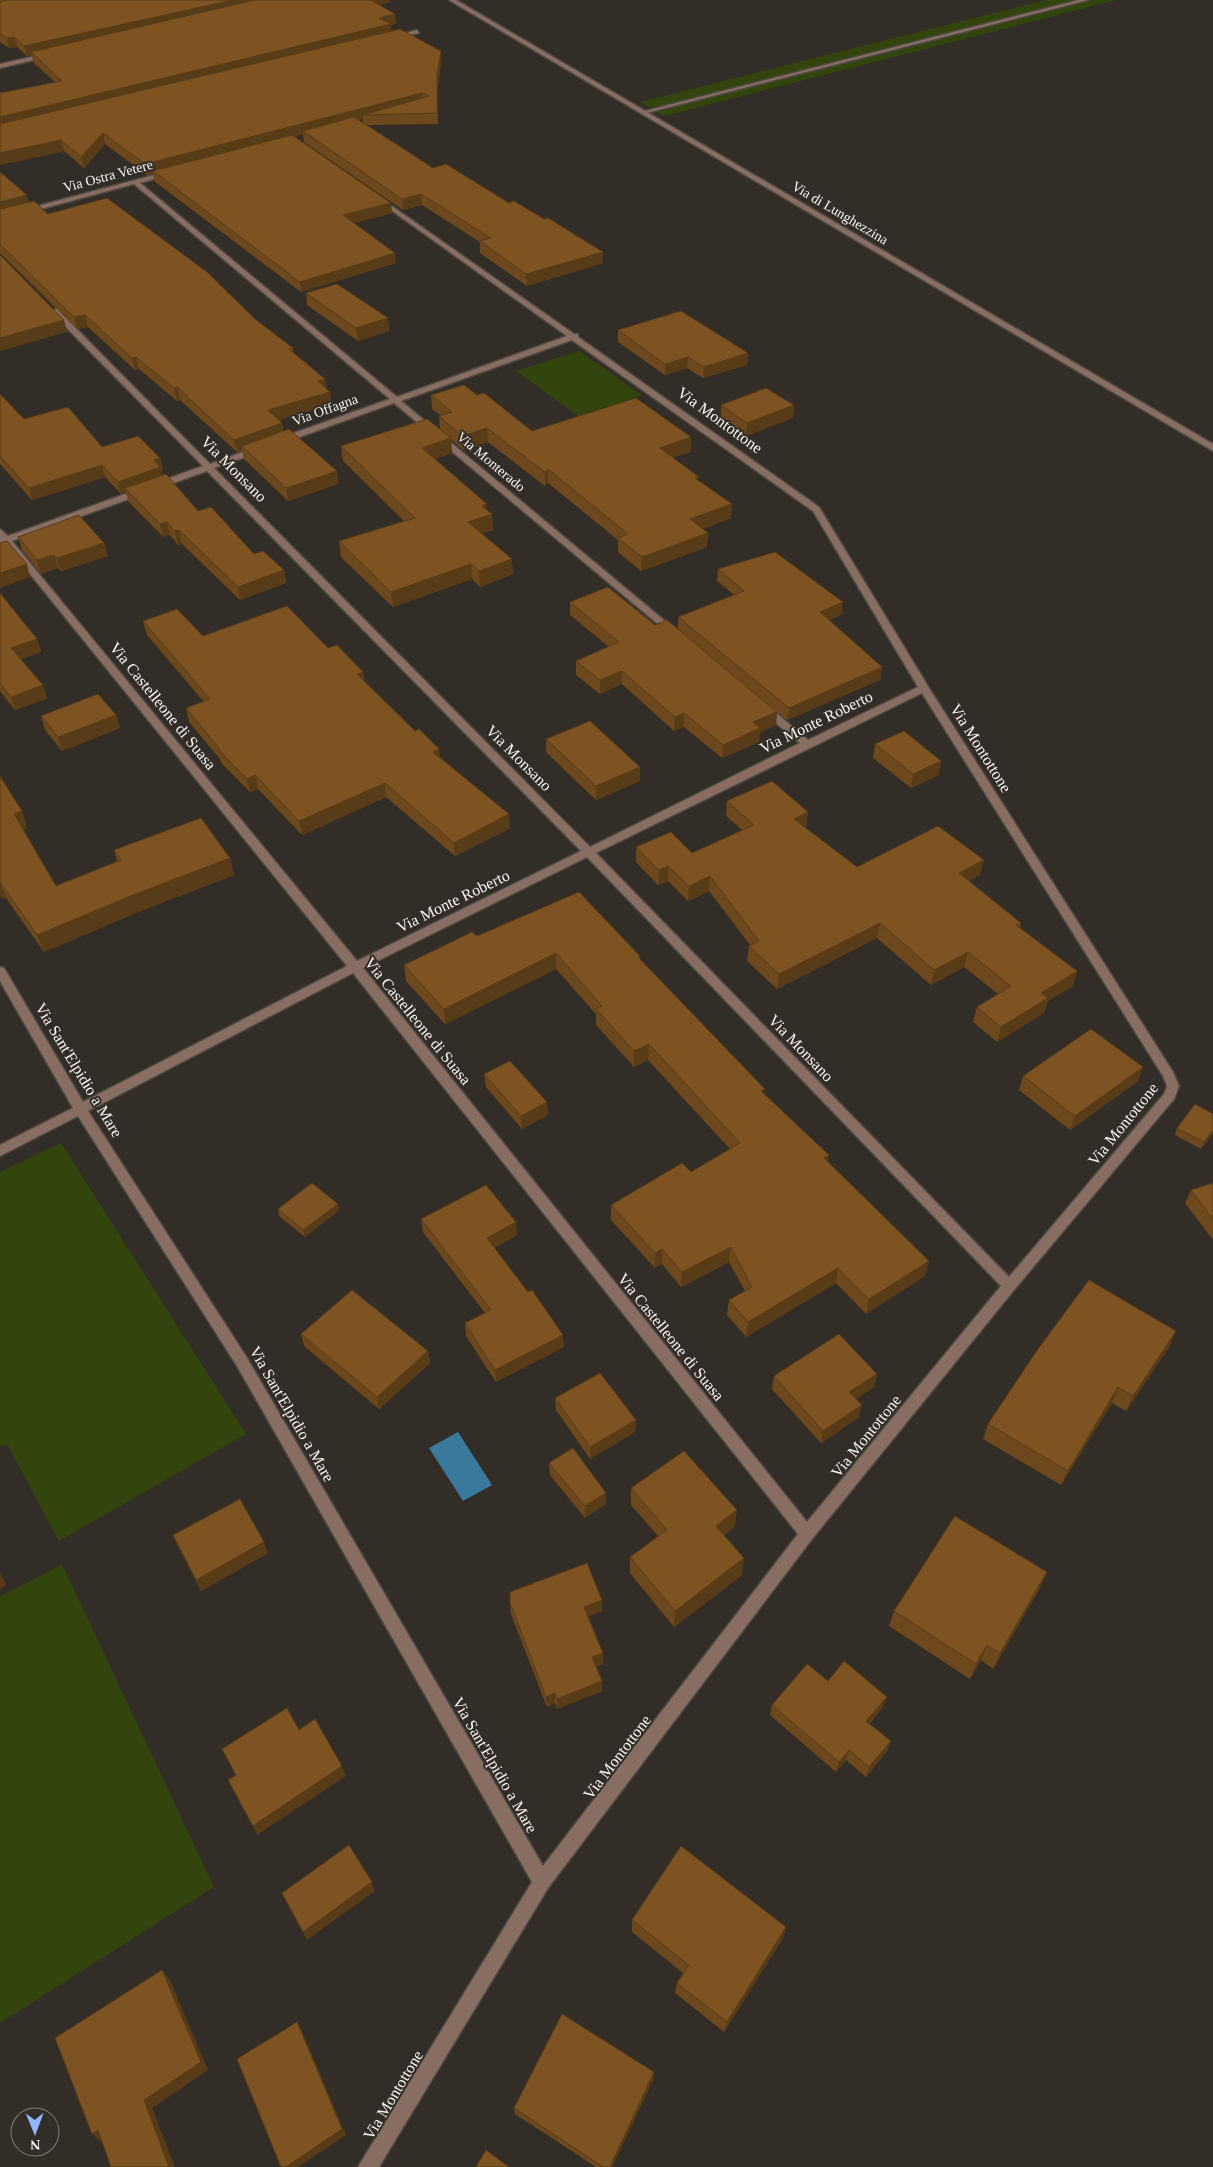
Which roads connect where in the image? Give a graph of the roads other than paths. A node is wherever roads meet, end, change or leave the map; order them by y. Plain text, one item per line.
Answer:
1 (452, 0) edge
2 (1085, 0) edge
3 (417, 32) dead end
4 (388, 39) edge
5 (57, 54) edge
6 (0, 66) edge
7 (644, 112) junction
8 (173, 172) edge
9 (135, 182) junction
10 (367, 190) edge
11 (0, 218) edge
12 (49, 306) edge
13 (575, 336) junction
14 (394, 400) junction
15 (274, 444) edge
16 (265, 447) edge
17 (1213, 448) edge
18 (210, 467) junction
19 (2, 538) edge
20 (684, 642) edge
21 (924, 688) junction
22 (753, 699) edge
23 (807, 744) junction
24 (588, 852) junction
25 (355, 967) junction
26 (0, 971) edge
27 (81, 1111) junction
28 (0, 1151) edge
29 (1009, 1286) junction
30 (807, 1534) junction
31 (542, 1882) junction
32 (368, 2167) edge

1 - 7 street, Via di Lunghezzina
2 - 7 street
3 - 4 street
5 - 6 street
7 - 17 street, Via di Lunghezzina
8 - 9 street, Via Ostra Vetere
9 - 11 street, Via Ostra Vetere
9 - 14 street, Via Monterado
10 - 13 street, Via Montottone
12 - 18 street, Via Monsano
13 - 14 street, Via Offagna
13 - 21 street, Via Montottone
14 - 15 street, Via Offagna
14 - 20 street, Via Monterado
16 - 18 street
18 - 19 street
18 - 24 street, Via Monsano
19 - 25 street, Via Castelleone di Suasa
21 - 23 street, Via Monte Roberto
21 - 29 street, Via Montottone
22 - 23 street
23 - 24 street, Via Monte Roberto
24 - 25 street, Via Monte Roberto
24 - 29 street, Via Monsano
25 - 27 street, Via Monte Roberto
25 - 30 street, Via Castelleone di Suasa
26 - 27 street, Via Sant'Elpidio a Mare
27 - 28 street, Via Monte Roberto
27 - 31 street, Via Sant'Elpidio a Mare
29 - 30 street, Via Montottone
30 - 31 street, Via Montottone
31 - 32 street, Via Montottone

